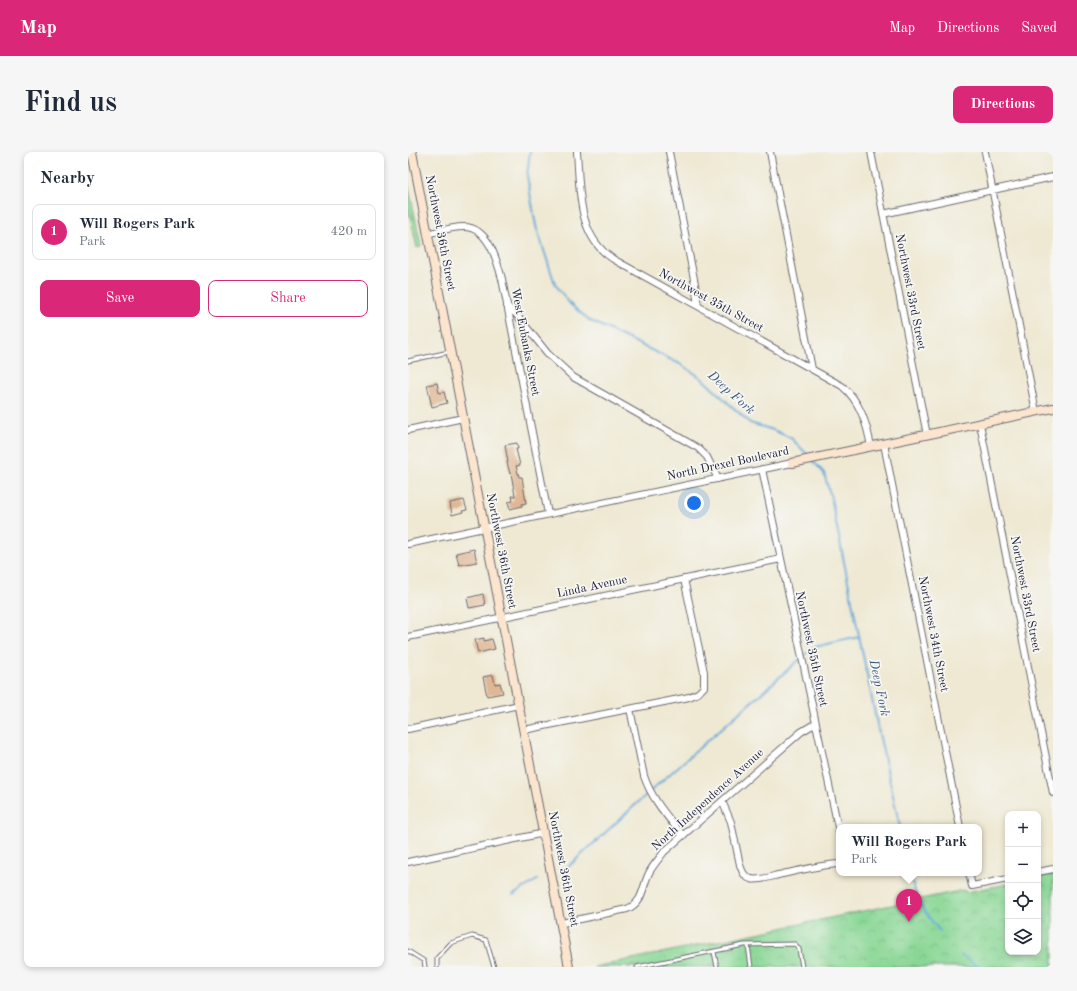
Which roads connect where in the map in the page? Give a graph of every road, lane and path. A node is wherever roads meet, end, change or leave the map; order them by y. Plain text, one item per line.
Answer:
1 (412, 152) edge
2 (577, 152) edge
3 (669, 152) edge
4 (770, 152) edge
5 (871, 152) edge
6 (985, 152) edge
7 (1053, 177) edge
8 (992, 190) junction
9 (883, 214) junction
10 (427, 234) junction
11 (507, 306) junction
12 (698, 306) junction
13 (450, 352) junction
14 (408, 361) edge
15 (812, 369) junction
16 (1053, 408) edge
17 (1036, 412) junction
18 (463, 418) junction
19 (980, 424) junction
20 (408, 430) edge
21 (927, 435) junction
22 (884, 444) junction
23 (871, 447) junction
24 (792, 463) joint
25 (762, 469) junction
26 (718, 479) junction
27 (548, 514) junction
28 (484, 528) junction
29 (408, 544) edge
30 (781, 559) junction
31 (684, 579) junction
32 (502, 617) junction
33 (408, 637) edge
34 (519, 705) junction
35 (630, 709) junction
36 (816, 723) junction
37 (408, 729) edge
38 (524, 730) junction
39 (1053, 793) edge
40 (722, 801) junction
41 (837, 824) edge
42 (959, 824) edge
43 (544, 833) junction
44 (683, 836) junction
45 (408, 862) edge
46 (836, 864) edge
47 (1053, 869) edge
48 (1041, 871) edge
49 (970, 876) edge
50 (1005, 880) edge
51 (562, 923) junction
52 (748, 945) junction
53 (408, 952) edge
54 (714, 952) junction
55 (425, 967) edge
56 (437, 967) edge
57 (494, 967) edge
58 (570, 967) edge
59 (637, 967) edge
60 (717, 967) edge
61 (751, 967) edge
62 (802, 967) edge

1 - 10 main road, Northwest 36th Street
2 - 12 street, Northwest 35th Street
3 - 12 street
4 - 15 street
5 - 9 street, Northwest 33rd Street
6 - 8 street
7 - 8 street
8 - 9 street
8 - 17 street
9 - 21 street, Northwest 33rd Street
10 - 11 street, West Eubanks Street
10 - 13 main road, Northwest 36th Street
11 - 26 street
11 - 27 street, West Eubanks Street
12 - 15 street, Northwest 35th Street
13 - 14 lane
13 - 18 main road, Northwest 36th Street
15 - 23 street, Northwest 35th Street
16 - 17 main road, North Drexel Boulevard
17 - 19 main road, North Drexel Boulevard
18 - 20 street
18 - 28 main road, Northwest 36th Street
19 - 21 main road, North Drexel Boulevard
19 - 39 street, Northwest 33rd Street
21 - 22 main road, North Drexel Boulevard
22 - 23 main road, North Drexel Boulevard
22 - 42 street, Northwest 34th Street
23 - 24 main road, North Drexel Boulevard
24 - 25 street, North Drexel Boulevard
25 - 26 street, North Drexel Boulevard
25 - 30 street, Northwest 35th Street
26 - 27 street, North Drexel Boulevard
27 - 28 street, North Drexel Boulevard
28 - 29 street, North Drexel Boulevard
28 - 32 main road, Northwest 36th Street
30 - 31 street, Linda Avenue
30 - 36 street, Northwest 35th Street
31 - 32 street, Linda Avenue
31 - 35 street
32 - 33 street, Linda Avenue
32 - 34 main road, Northwest 36th Street
34 - 37 street
34 - 38 main road, Northwest 36th Street
35 - 38 street
35 - 44 street
36 - 40 street, North Independence Avenue
36 - 41 street, Northwest 35th Street
38 - 43 main road, Northwest 36th Street
40 - 44 street, North Independence Avenue
40 - 46 street
43 - 45 street
43 - 51 main road, Northwest 36th Street
44 - 51 street, North Independence Avenue
47 - 48 street
49 - 50 street
51 - 58 main road, Northwest 36th Street
52 - 54 lane
52 - 61 lane
52 - 62 lane
53 - 55 lane
54 - 59 lane
54 - 60 lane
56 - 57 lane

